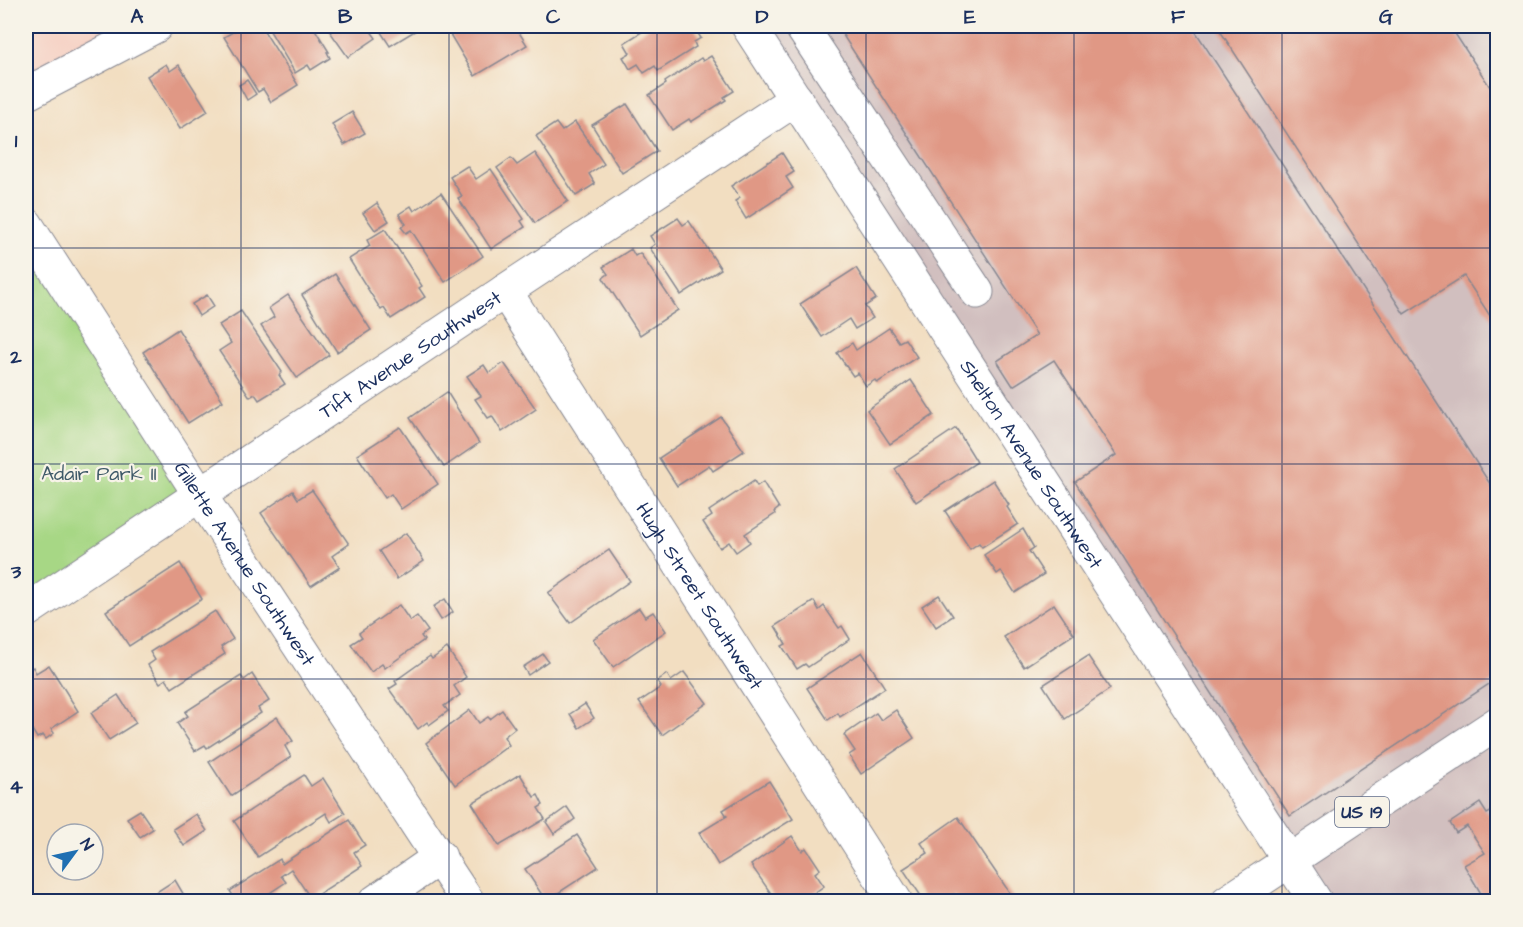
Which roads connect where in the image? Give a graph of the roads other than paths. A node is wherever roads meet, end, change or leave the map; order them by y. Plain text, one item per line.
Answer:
1 (156, 26) edge
2 (748, 26) edge
3 (801, 26) edge
4 (26, 94) edge
5 (796, 99) junction
6 (26, 224) edge
7 (505, 291) junction
8 (977, 292) dead end
9 (200, 495) junction
10 (26, 611) edge
11 (1497, 723) edge
12 (440, 858) junction
13 (1290, 860) junction
14 (375, 902) edge
15 (468, 902) edge
16 (896, 902) edge
17 (1227, 902) edge
18 (1316, 902) edge

1 - 4 street
2 - 5 street, Shelton Avenue Southwest
3 - 8 street
5 - 7 street, Tift Avenue Southwest
5 - 13 street, Shelton Avenue Southwest
6 - 9 street, Gillette Avenue Southwest
7 - 9 street, Tift Avenue Southwest
7 - 16 street, Hugh Street Southwest
9 - 10 street, Tift Avenue Southwest
9 - 12 street, Gillette Avenue Southwest
11 - 13 street, US 19
12 - 14 street
12 - 15 street, Gillette Avenue Southwest
13 - 17 street, US 19
13 - 18 street, Shelton Avenue Southwest

